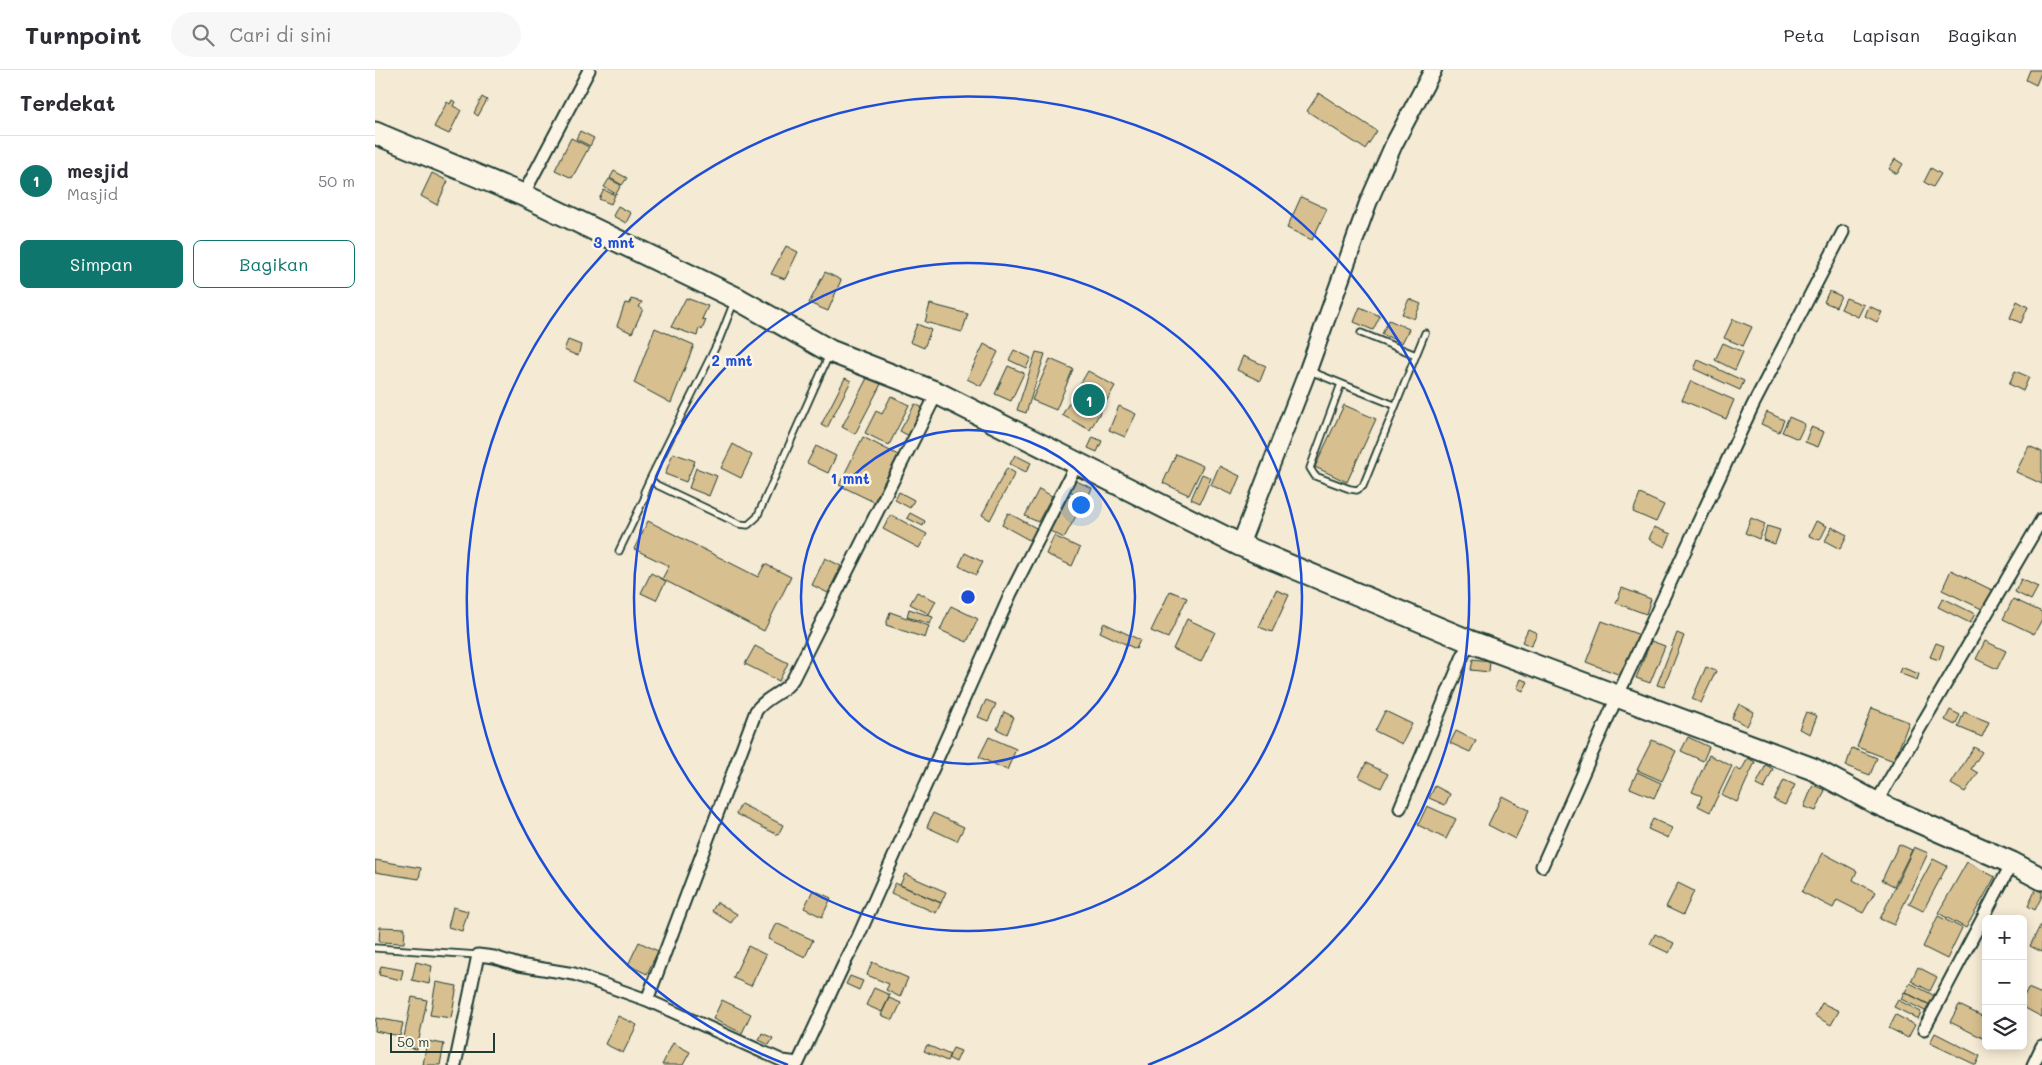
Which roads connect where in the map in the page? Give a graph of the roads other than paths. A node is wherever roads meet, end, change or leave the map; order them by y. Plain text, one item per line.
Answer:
1 (589, 70) edge
2 (1433, 70) edge
3 (375, 133) edge
4 (523, 196) junction
5 (1843, 232) dead end
6 (736, 298) junction
7 (1361, 333) dead end
8 (1425, 333) dead end
9 (830, 351) junction
10 (1416, 355) junction
11 (1308, 370) junction
12 (1341, 384) junction
13 (937, 393) junction
14 (1395, 406) junction
15 (1077, 463) junction
16 (649, 479) junction
17 (2042, 519) edge
18 (1241, 545) junction
19 (619, 551) dead end
20 (1469, 641) junction
21 (1617, 697) junction
22 (1876, 804) junction
23 (1401, 808) dead end
24 (2013, 863) junction
25 (1542, 866) dead end
26 (2042, 879) edge
27 (375, 948) edge
28 (478, 955) junction
29 (647, 1000) junction
30 (1924, 1029) dead end
31 (2042, 1046) edge
32 (782, 1063) edge
33 (455, 1065) edge
34 (2033, 1065) edge

1 - 4 street
2 - 11 street
3 - 4 highway
4 - 6 highway
5 - 21 street
6 - 9 highway
6 - 16 lane
7 - 10 lane
8 - 10 lane
9 - 13 highway
9 - 16 lane
10 - 14 lane
11 - 12 lane
11 - 18 street
12 - 14 lane
12 - 14 lane
13 - 15 highway
13 - 29 street
15 - 18 highway
15 - 32 street
16 - 19 lane
17 - 22 street
18 - 20 highway
20 - 21 highway
20 - 23 street
21 - 22 highway
21 - 25 street
22 - 24 highway
24 - 26 highway
24 - 30 street
27 - 28 lane
28 - 29 street
28 - 33 street
29 - 32 street
31 - 34 street

